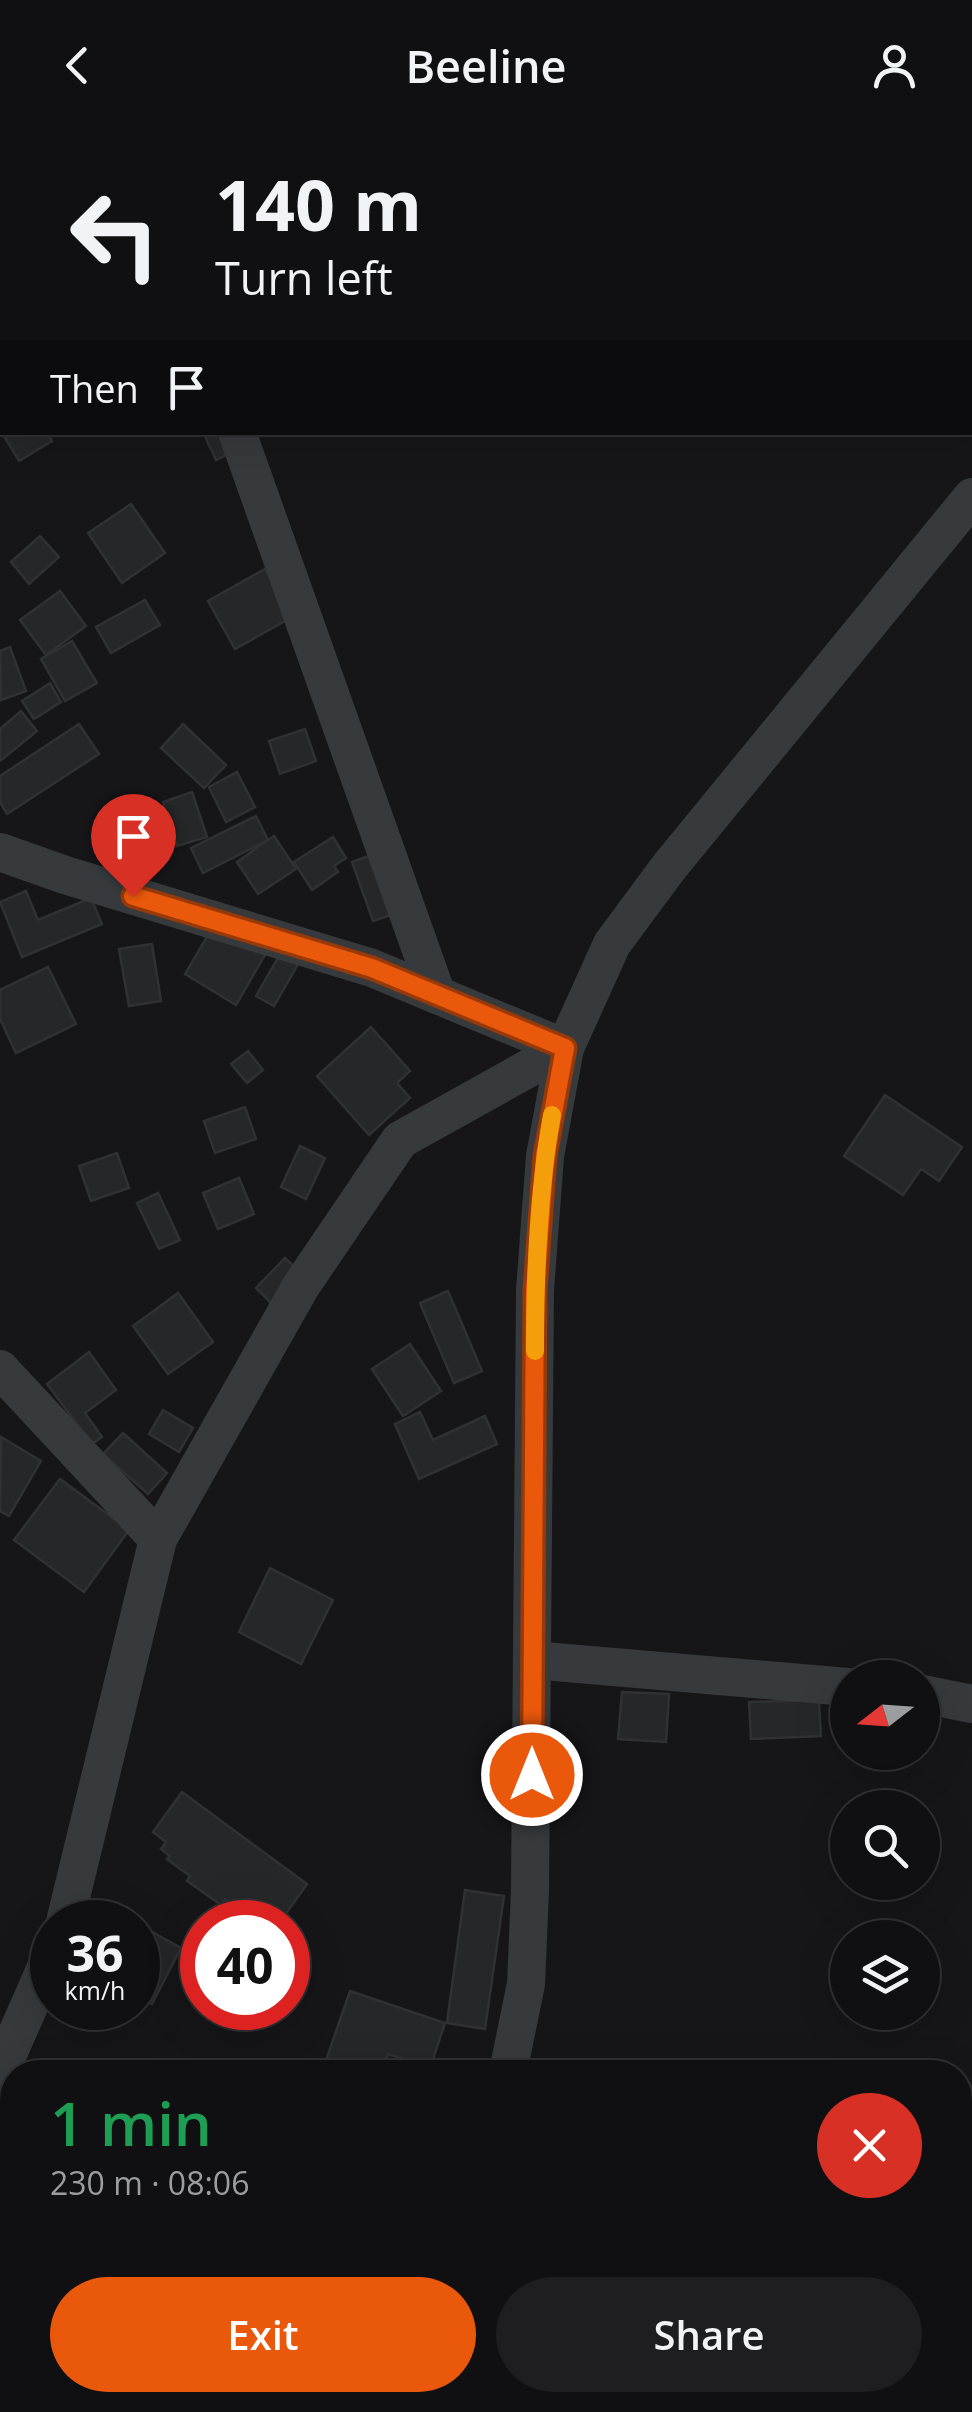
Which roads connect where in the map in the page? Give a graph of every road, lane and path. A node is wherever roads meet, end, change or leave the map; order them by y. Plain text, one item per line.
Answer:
1 (238, 435) edge
2 (972, 497) edge
3 (0, 852) edge
4 (437, 995) junction
5 (565, 1048) junction
6 (0, 1369) edge
7 (158, 1538) junction
8 (532, 1660) junction
9 (830, 1685) edge
10 (940, 1698) edge
11 (972, 1704) edge
12 (70, 1900) edge
13 (30, 2004) edge
14 (5, 2060) edge
15 (510, 2060) edge

1 - 4 street
2 - 5 street
3 - 4 street
4 - 5 street
5 - 7 street
5 - 8 street
6 - 7 street
7 - 12 street
8 - 9 street
8 - 15 street
10 - 11 street
13 - 14 street

